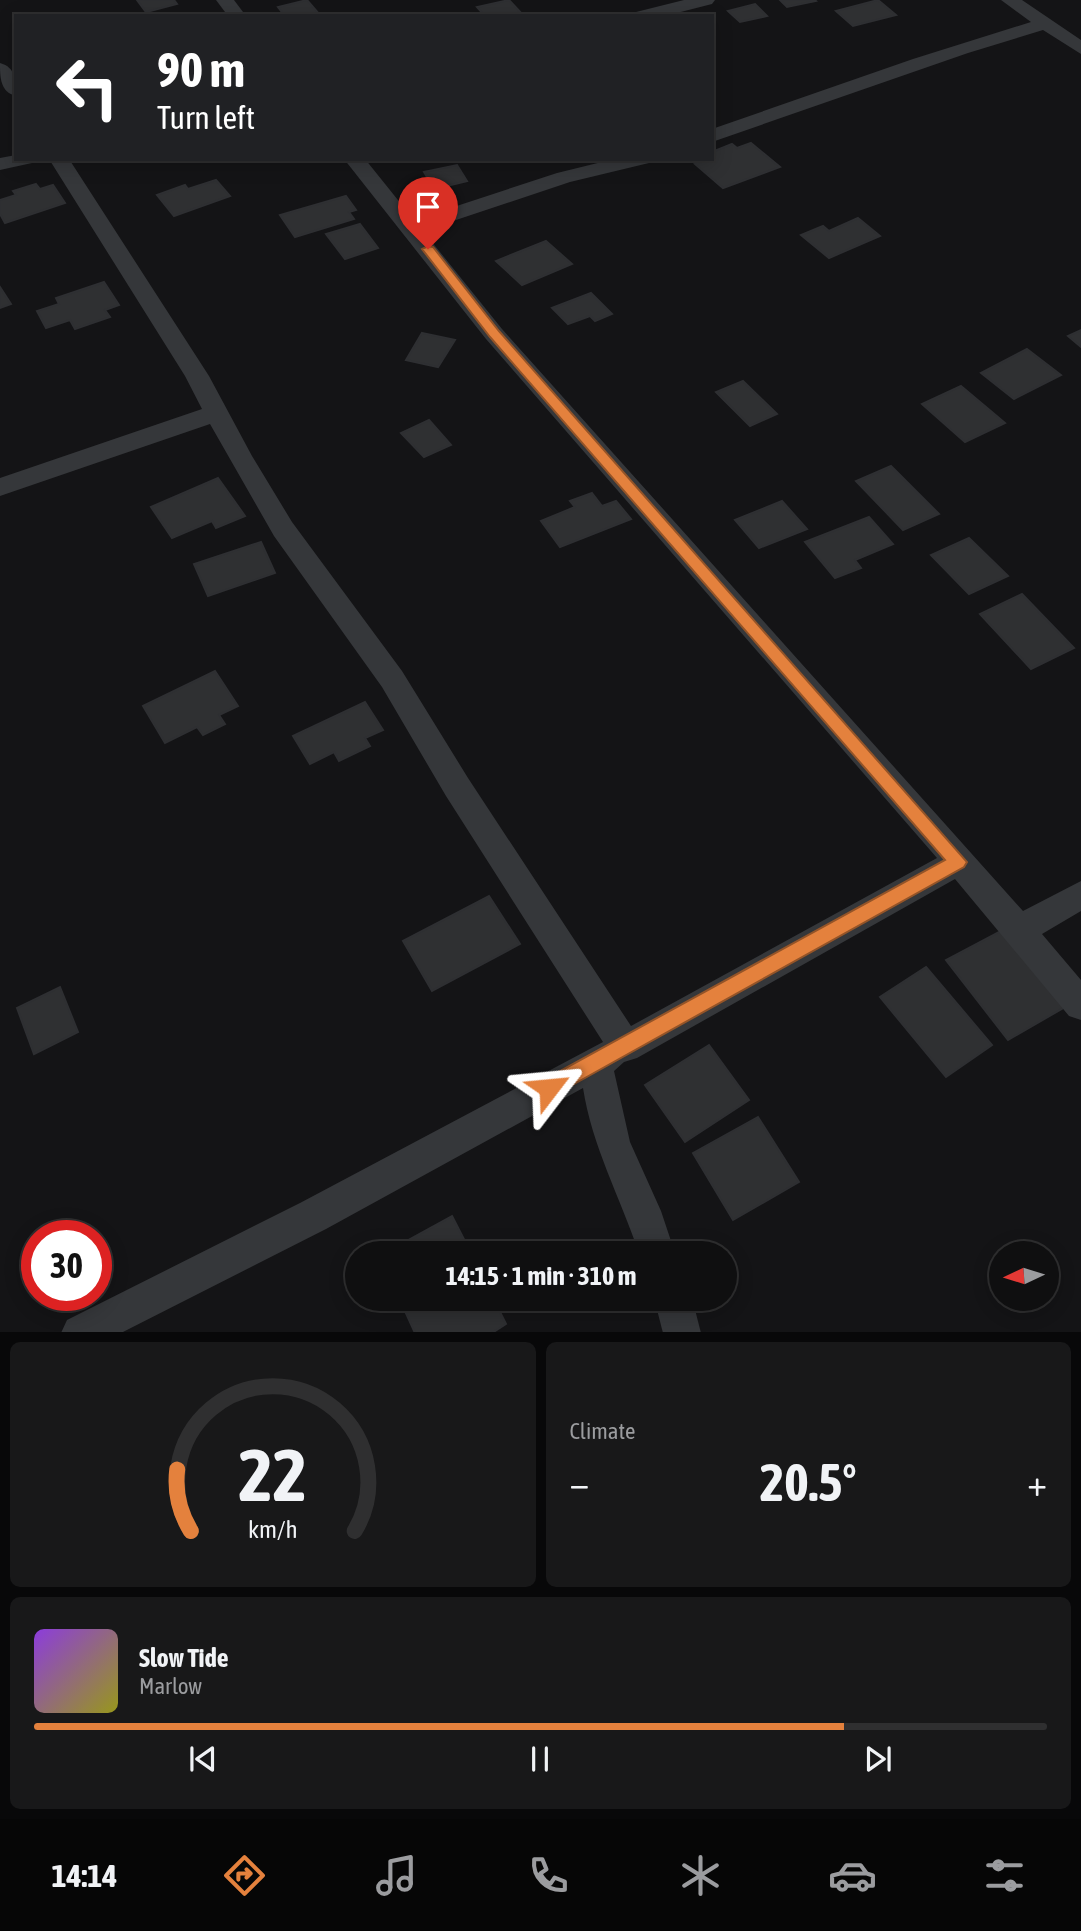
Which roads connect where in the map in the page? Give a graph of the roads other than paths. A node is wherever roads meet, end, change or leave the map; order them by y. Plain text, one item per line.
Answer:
1 (706, 0) edge
2 (1010, 0) edge
3 (650, 14) edge
4 (1045, 24) junction
5 (1081, 48) edge
6 (0, 69) edge
7 (14, 87) edge
8 (714, 135) edge
9 (59, 161) edge
10 (356, 161) edge
11 (633, 161) edge
12 (412, 228) junction
13 (216, 413) junction
14 (0, 487) edge
15 (958, 862) junction
16 (1081, 895) edge
17 (1019, 930) junction
18 (1081, 1005) edge
19 (610, 1055) junction
20 (653, 1241) edge
21 (676, 1311) edge
22 (80, 1332) edge
23 (682, 1332) edge

1 - 3 street
2 - 4 street
4 - 5 street
4 - 8 street
6 - 7 street
9 - 13 street
10 - 12 street
11 - 12 street
12 - 15 street
13 - 14 street
13 - 19 street
15 - 17 street
15 - 19 street
16 - 17 street
17 - 18 street
19 - 20 street
19 - 22 street
21 - 23 street

